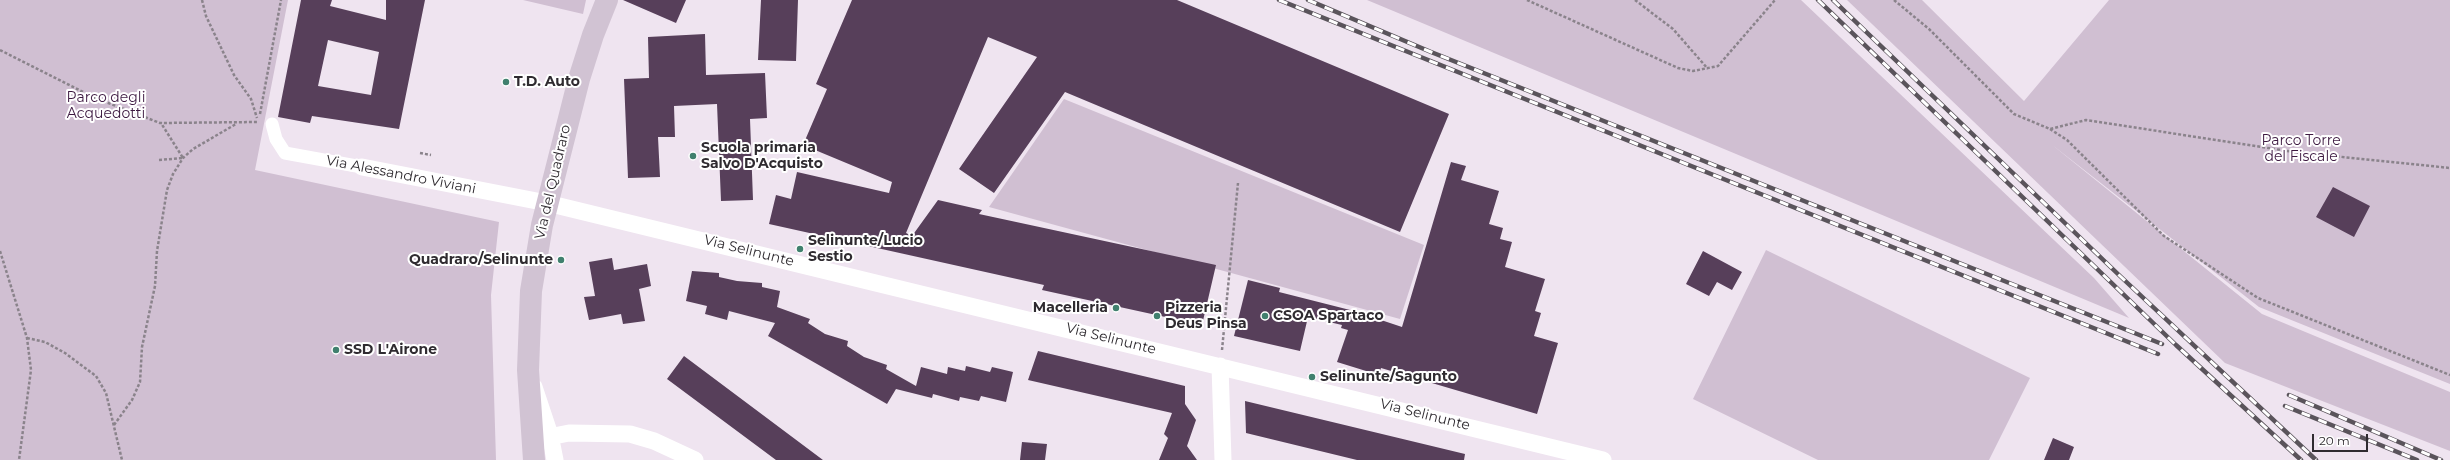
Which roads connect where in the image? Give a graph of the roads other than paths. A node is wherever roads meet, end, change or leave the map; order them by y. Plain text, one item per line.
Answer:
1 (607, 0) edge
2 (272, 124) road end
3 (362, 167) joint
4 (548, 202) junction
5 (1220, 366) junction
6 (539, 445) edge
7 (555, 460) edge
8 (695, 460) edge
9 (1223, 460) edge
10 (1603, 460) edge

1 - 4 main road, Via del Quadraro
2 - 3 street, Via Alessandro Viviani
3 - 4 street, Via Alessandro Viviani
4 - 5 street, Via Selinunte
4 - 6 main road, Via del Quadraro
5 - 9 street
5 - 10 street, Via Selinunte
6 - 7 street, Via del Quadraro
6 - 8 street

